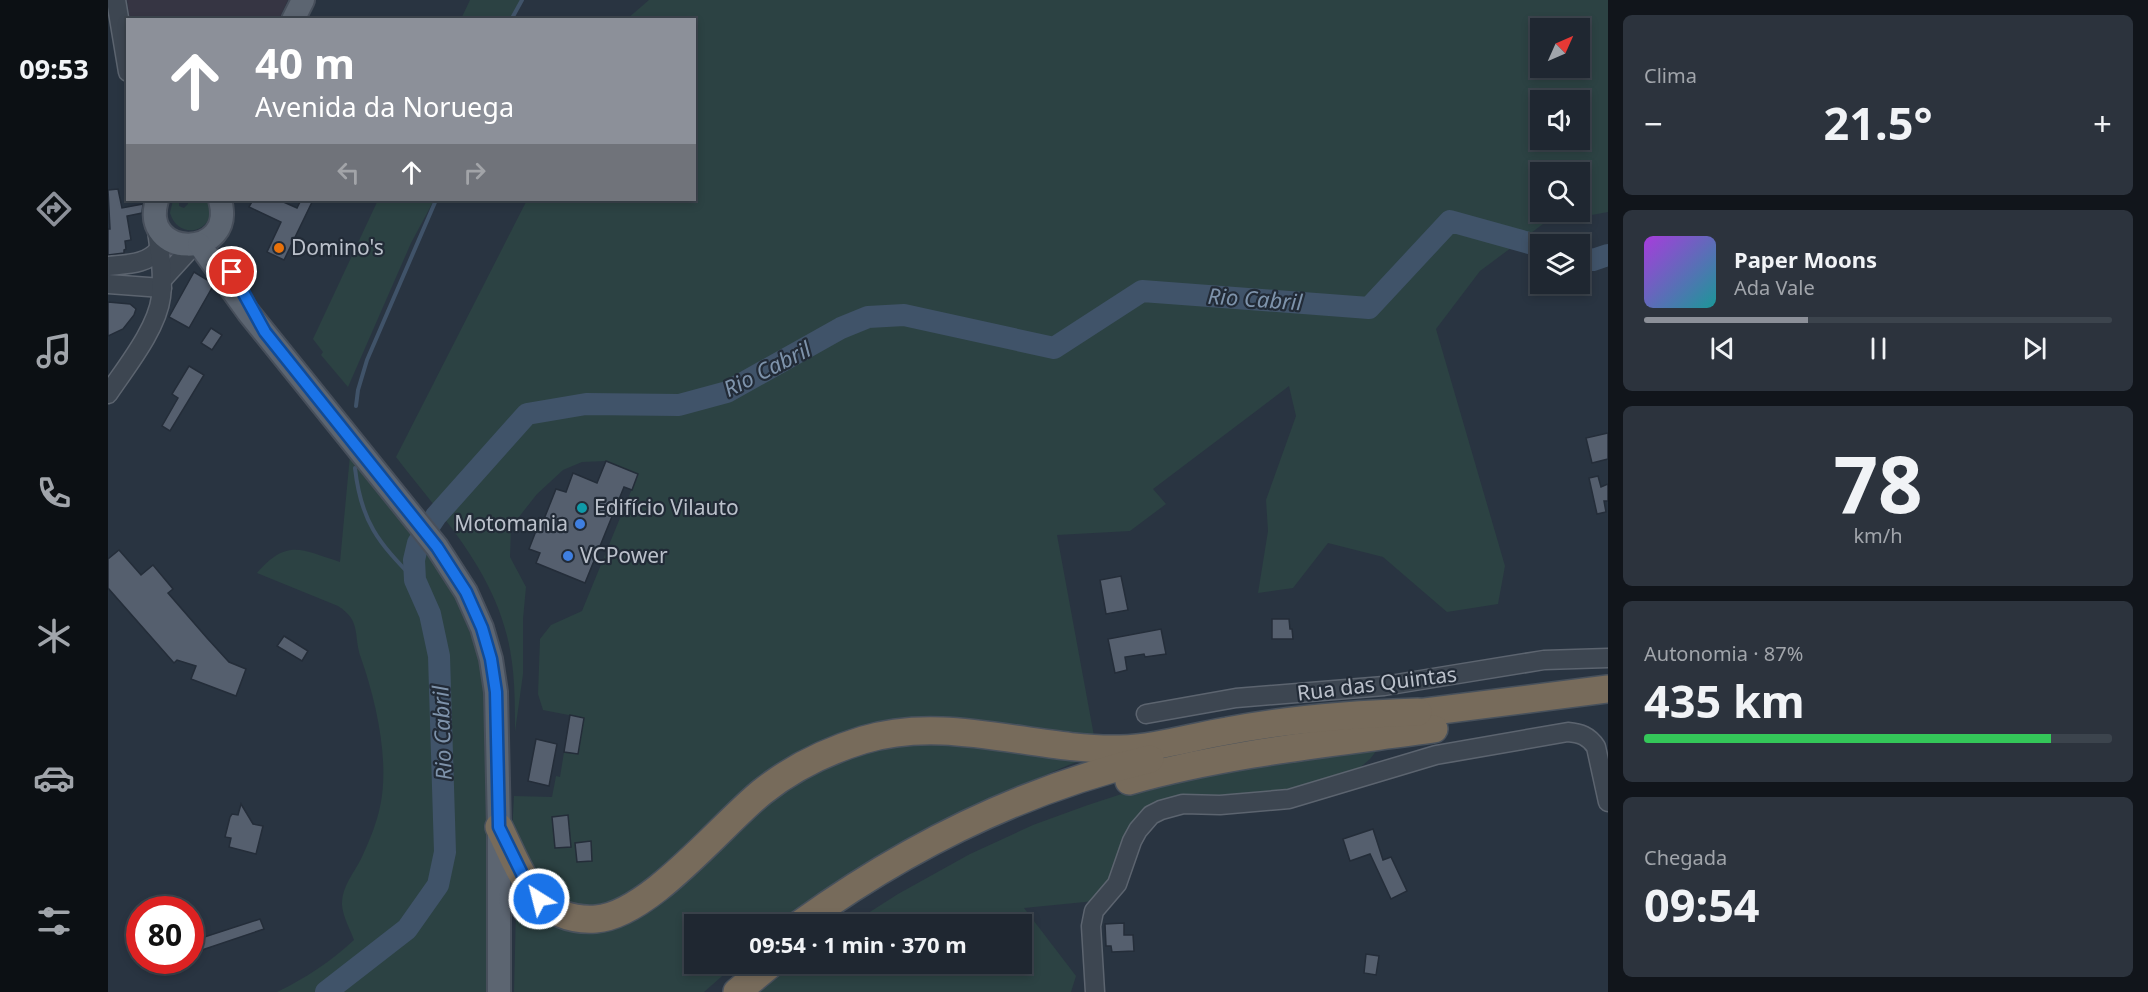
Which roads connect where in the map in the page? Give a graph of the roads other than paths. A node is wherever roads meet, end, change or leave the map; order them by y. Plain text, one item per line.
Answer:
1 (116, 0) edge
2 (303, 0) edge
3 (294, 18) edge
4 (126, 60) edge
5 (154, 208) edge
6 (221, 209) edge
7 (196, 245) junction
8 (159, 249) junction
9 (108, 266) edge
10 (108, 284) edge
11 (162, 284) junction
12 (265, 332) junction
13 (108, 394) edge
14 (1608, 658) edge
15 (1384, 686) junction
16 (1608, 689) edge
17 (1387, 706) dead end
18 (1608, 706) edge
19 (1418, 712) junction
20 (1146, 714) dead end
21 (1392, 744) dead end
22 (1395, 766) junction
23 (1608, 802) edge
24 (499, 827) junction
25 (815, 914) edge
26 (837, 914) edge
27 (739, 974) edge
28 (759, 974) edge
29 (499, 992) edge
30 (719, 992) edge
31 (737, 992) edge
32 (1095, 992) edge

1 - 4 street
2 - 3 main road
5 - 7 main road
5 - 8 street
6 - 7 main road
6 - 12 main road
7 - 11 street
7 - 12 main road
8 - 9 street
8 - 11 street
10 - 11 street
11 - 13 street
12 - 24 main road
14 - 15 street, Rua das Quintas
15 - 17 street
15 - 20 street, Rua das Quintas
16 - 19 highway
18 - 26 highway
19 - 24 highway
19 - 25 highway
21 - 22 street
22 - 23 street
22 - 32 street
24 - 29 main road
27 - 30 highway
28 - 31 highway

